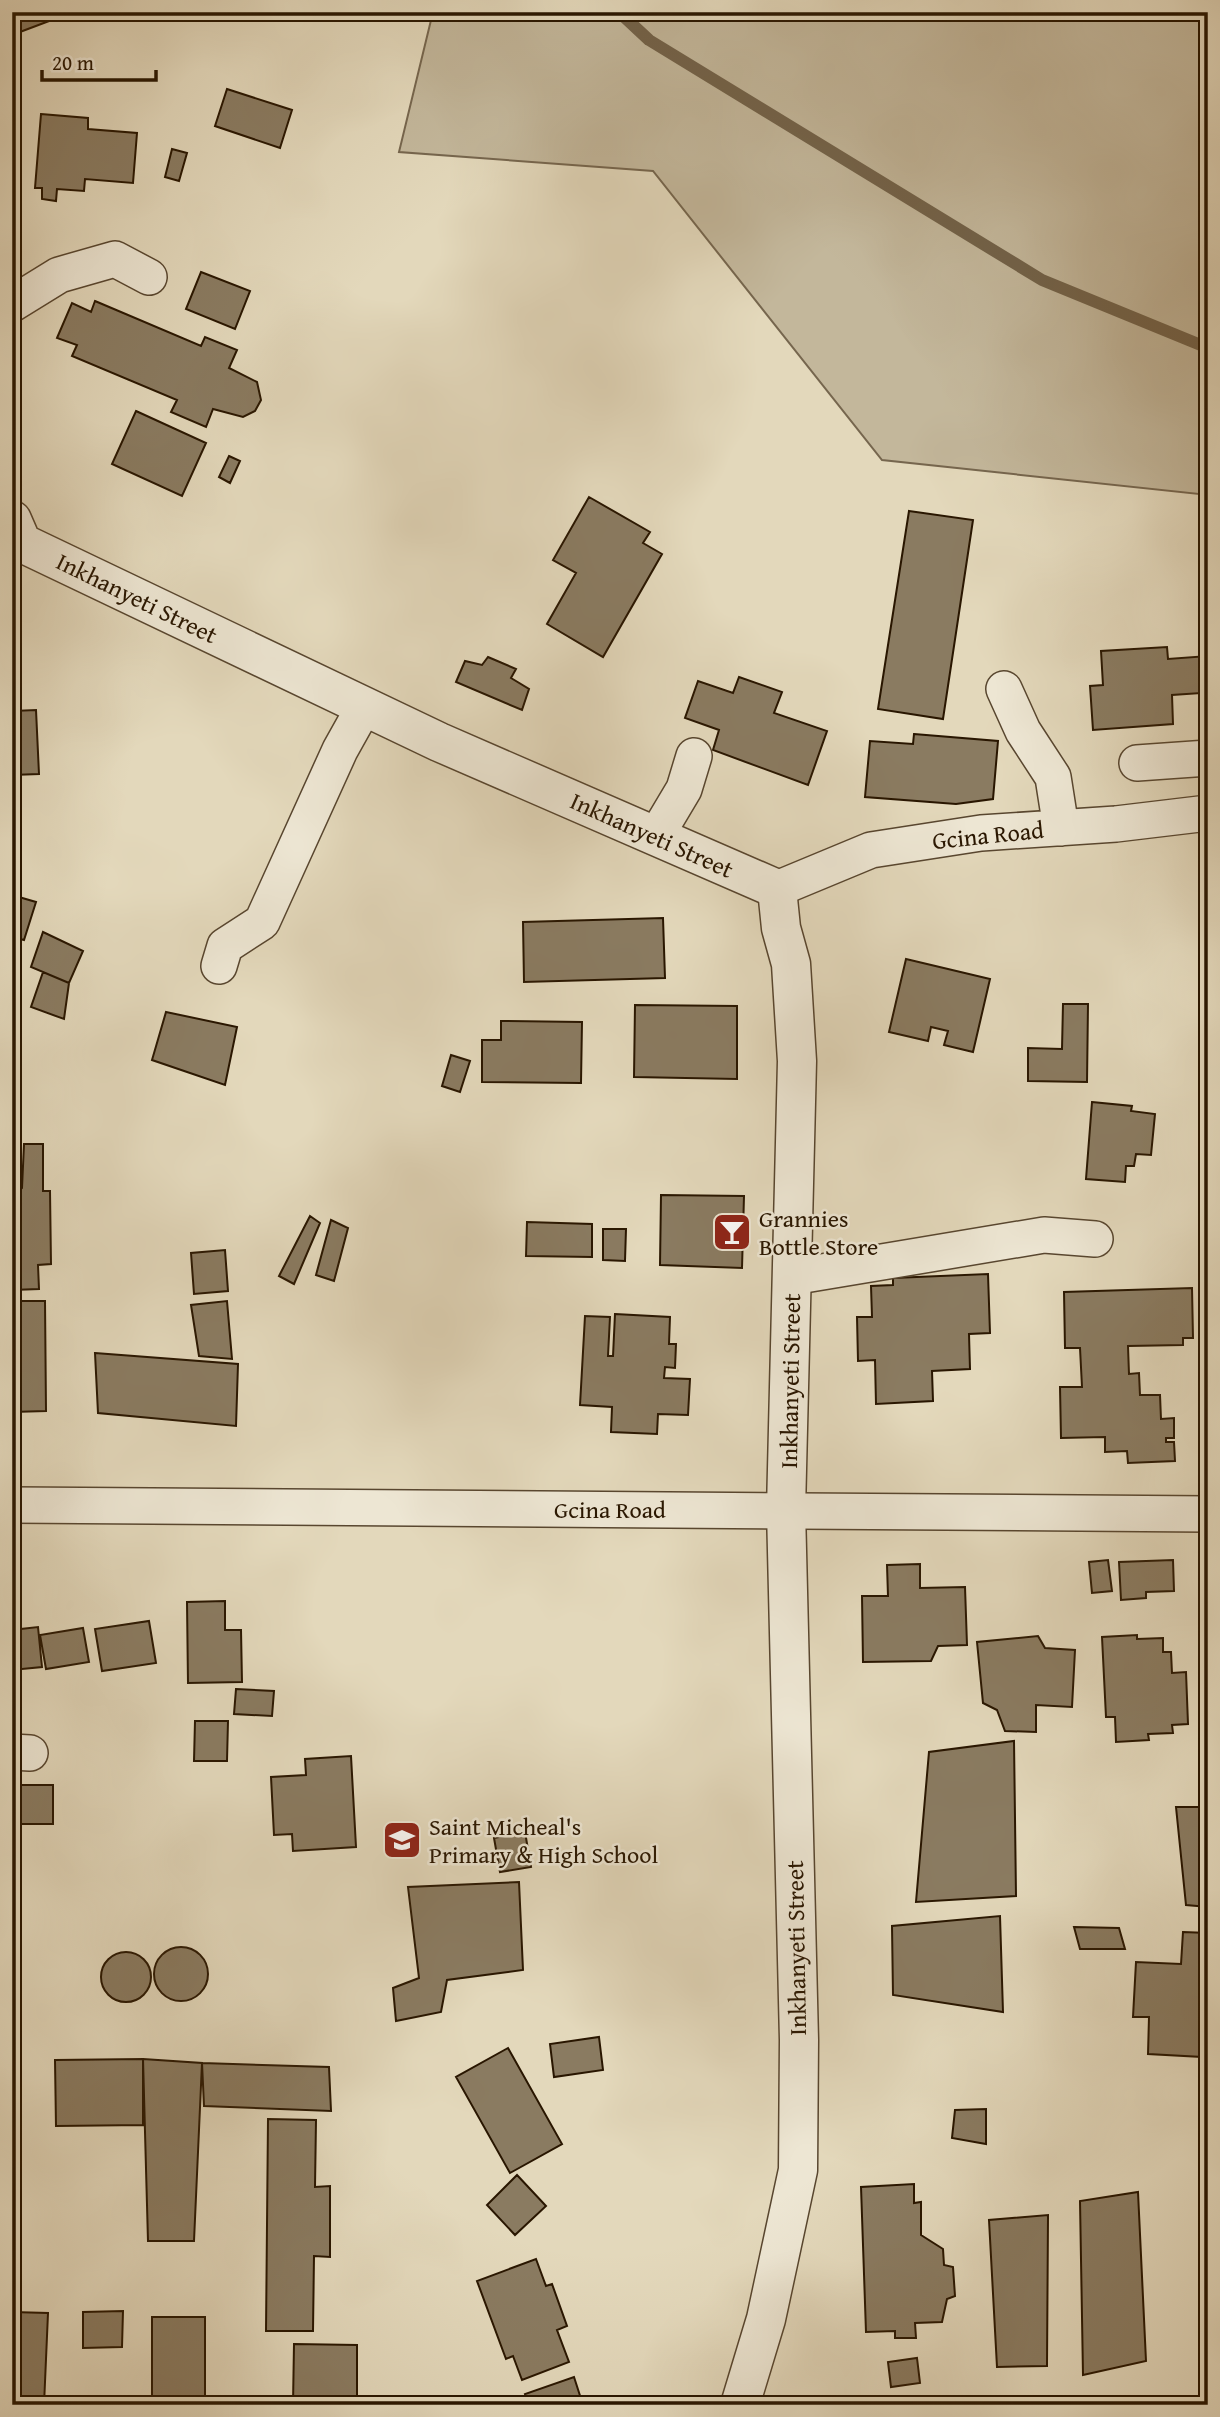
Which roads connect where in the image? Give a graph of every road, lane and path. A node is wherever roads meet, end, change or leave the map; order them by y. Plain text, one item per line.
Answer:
1 (149, 277) dead end
2 (12, 304) edge
3 (15, 537) edge
4 (1004, 689) dead end
5 (364, 707) junction
6 (694, 756) dead end
7 (1208, 758) edge
8 (1137, 763) dead end
9 (1208, 813) edge
10 (1061, 828) junction
11 (656, 836) junction
12 (777, 889) junction
13 (219, 966) dead end
14 (1095, 1239) dead end
15 (792, 1277) junction
16 (12, 1505) edge
17 (786, 1510) junction
18 (1208, 1514) edge
19 (740, 2405) edge

1 - 2 street
3 - 5 street, Inkhanyeti Street
4 - 10 street
5 - 11 street, Inkhanyeti Street
5 - 13 street
6 - 11 street
7 - 8 street
9 - 10 street, Gcina Road
10 - 12 street, Gcina Road
11 - 12 street, Inkhanyeti Street
12 - 15 street, Inkhanyeti Street
14 - 15 street
15 - 17 street, Inkhanyeti Street
16 - 17 street, Gcina Road
17 - 18 street, Gcina Road
17 - 19 street, Inkhanyeti Street

